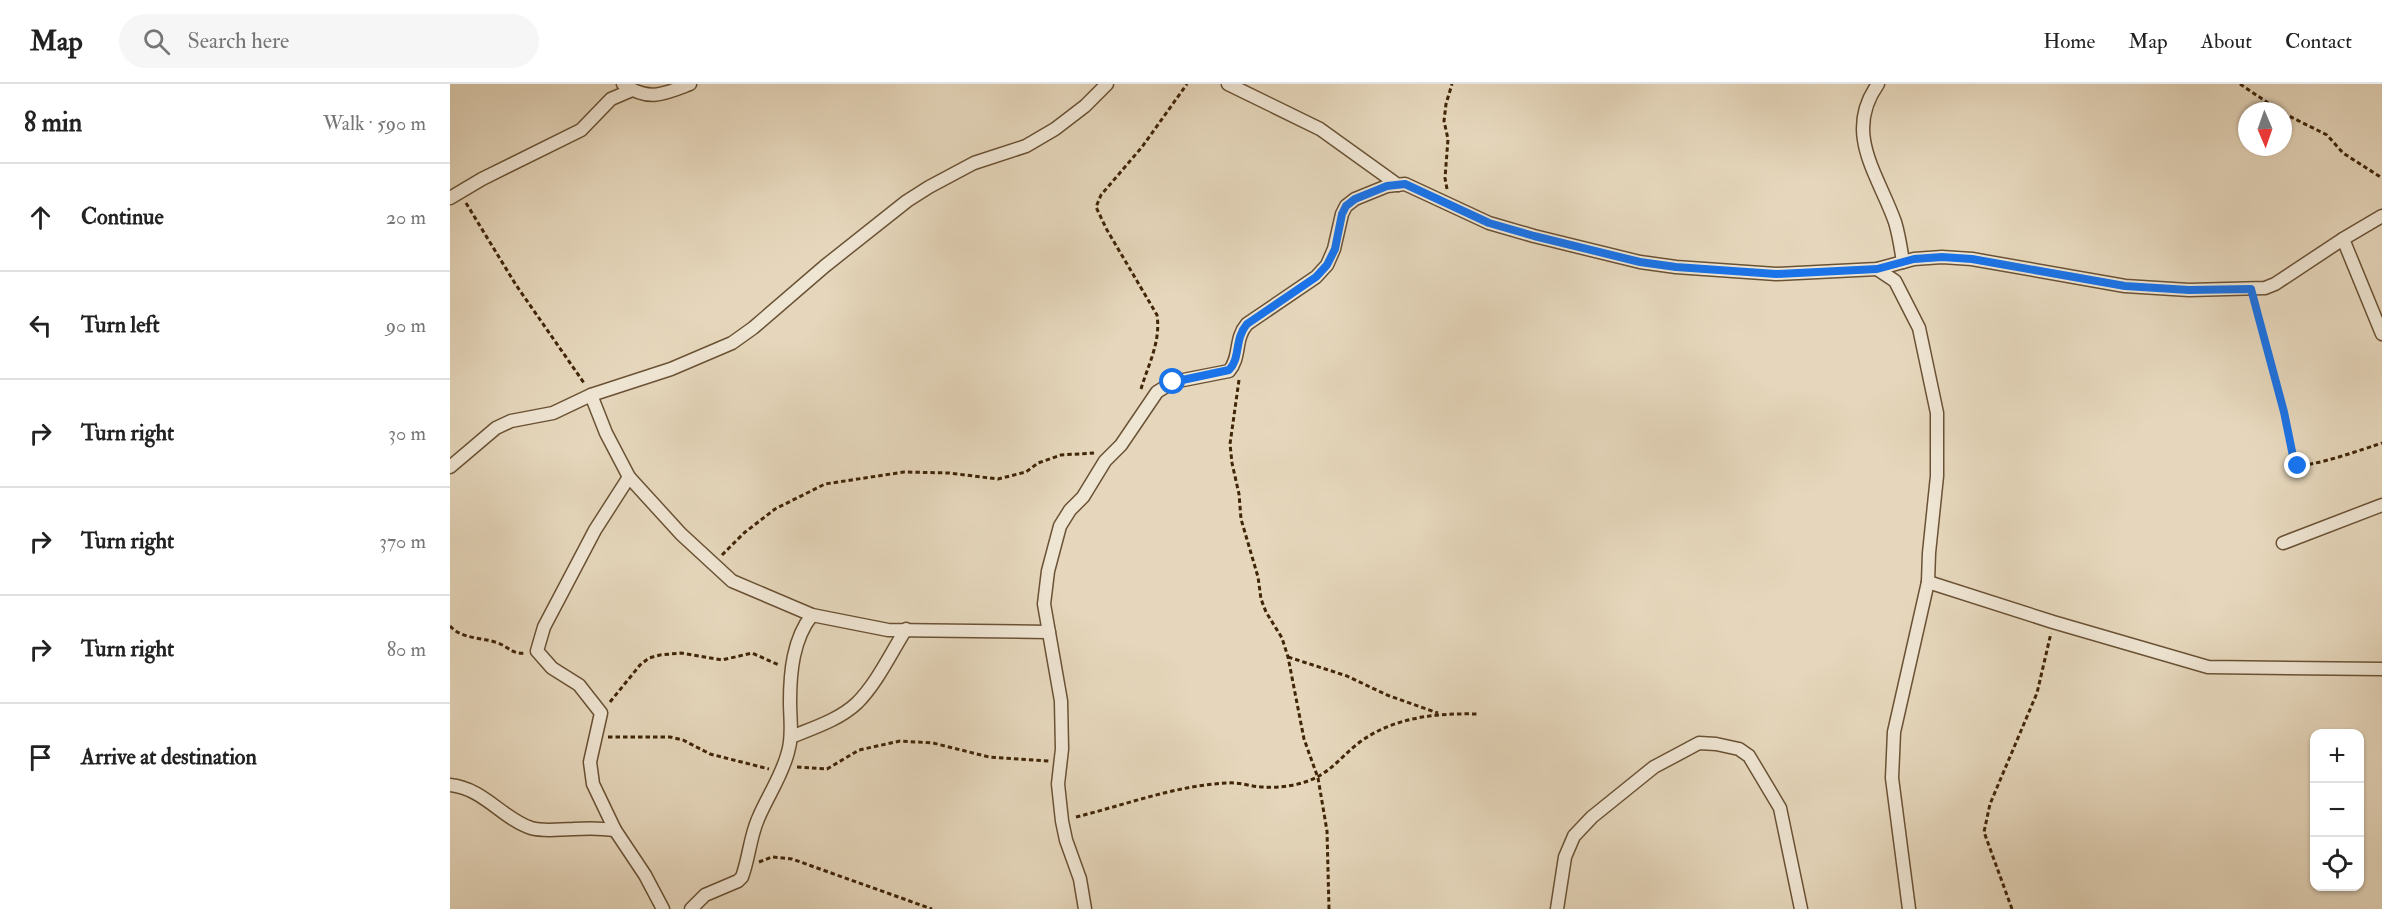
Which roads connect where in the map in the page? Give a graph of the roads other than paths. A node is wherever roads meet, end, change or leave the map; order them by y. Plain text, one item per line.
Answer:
1 (690, 84) edge
2 (1107, 84) edge
3 (1228, 84) edge
4 (1878, 84) edge
5 (628, 87) edge
6 (1398, 185) junction
7 (455, 196) edge
8 (2382, 216) edge
9 (2343, 239) junction
10 (1903, 262) junction
11 (1877, 269) junction
12 (2382, 334) edge
13 (591, 395) junction
14 (450, 467) edge
15 (629, 477) junction
16 (2382, 505) edge
17 (2283, 543) dead end
18 (1928, 582) junction
19 (812, 615) junction
20 (906, 629) junction
21 (1049, 632) junction
22 (2382, 669) edge
23 (792, 737) junction
24 (450, 785) edge
25 (615, 830) junction
26 (663, 909) edge
27 (691, 909) edge
28 (1084, 909) edge
29 (1557, 909) edge
30 (1801, 909) edge
31 (1910, 909) edge

1 - 5 street
2 - 13 street
3 - 6 street
4 - 10 street
5 - 7 street
6 - 11 street
6 - 21 street
8 - 9 street
9 - 10 street
9 - 12 street
10 - 11 street
11 - 18 street
13 - 14 street
13 - 15 street
15 - 19 street
15 - 25 street
16 - 17 street
18 - 22 street
18 - 31 street
19 - 20 street
19 - 23 street
20 - 21 street
20 - 23 street
21 - 28 street
23 - 27 street
24 - 25 street
25 - 26 street
29 - 30 street

